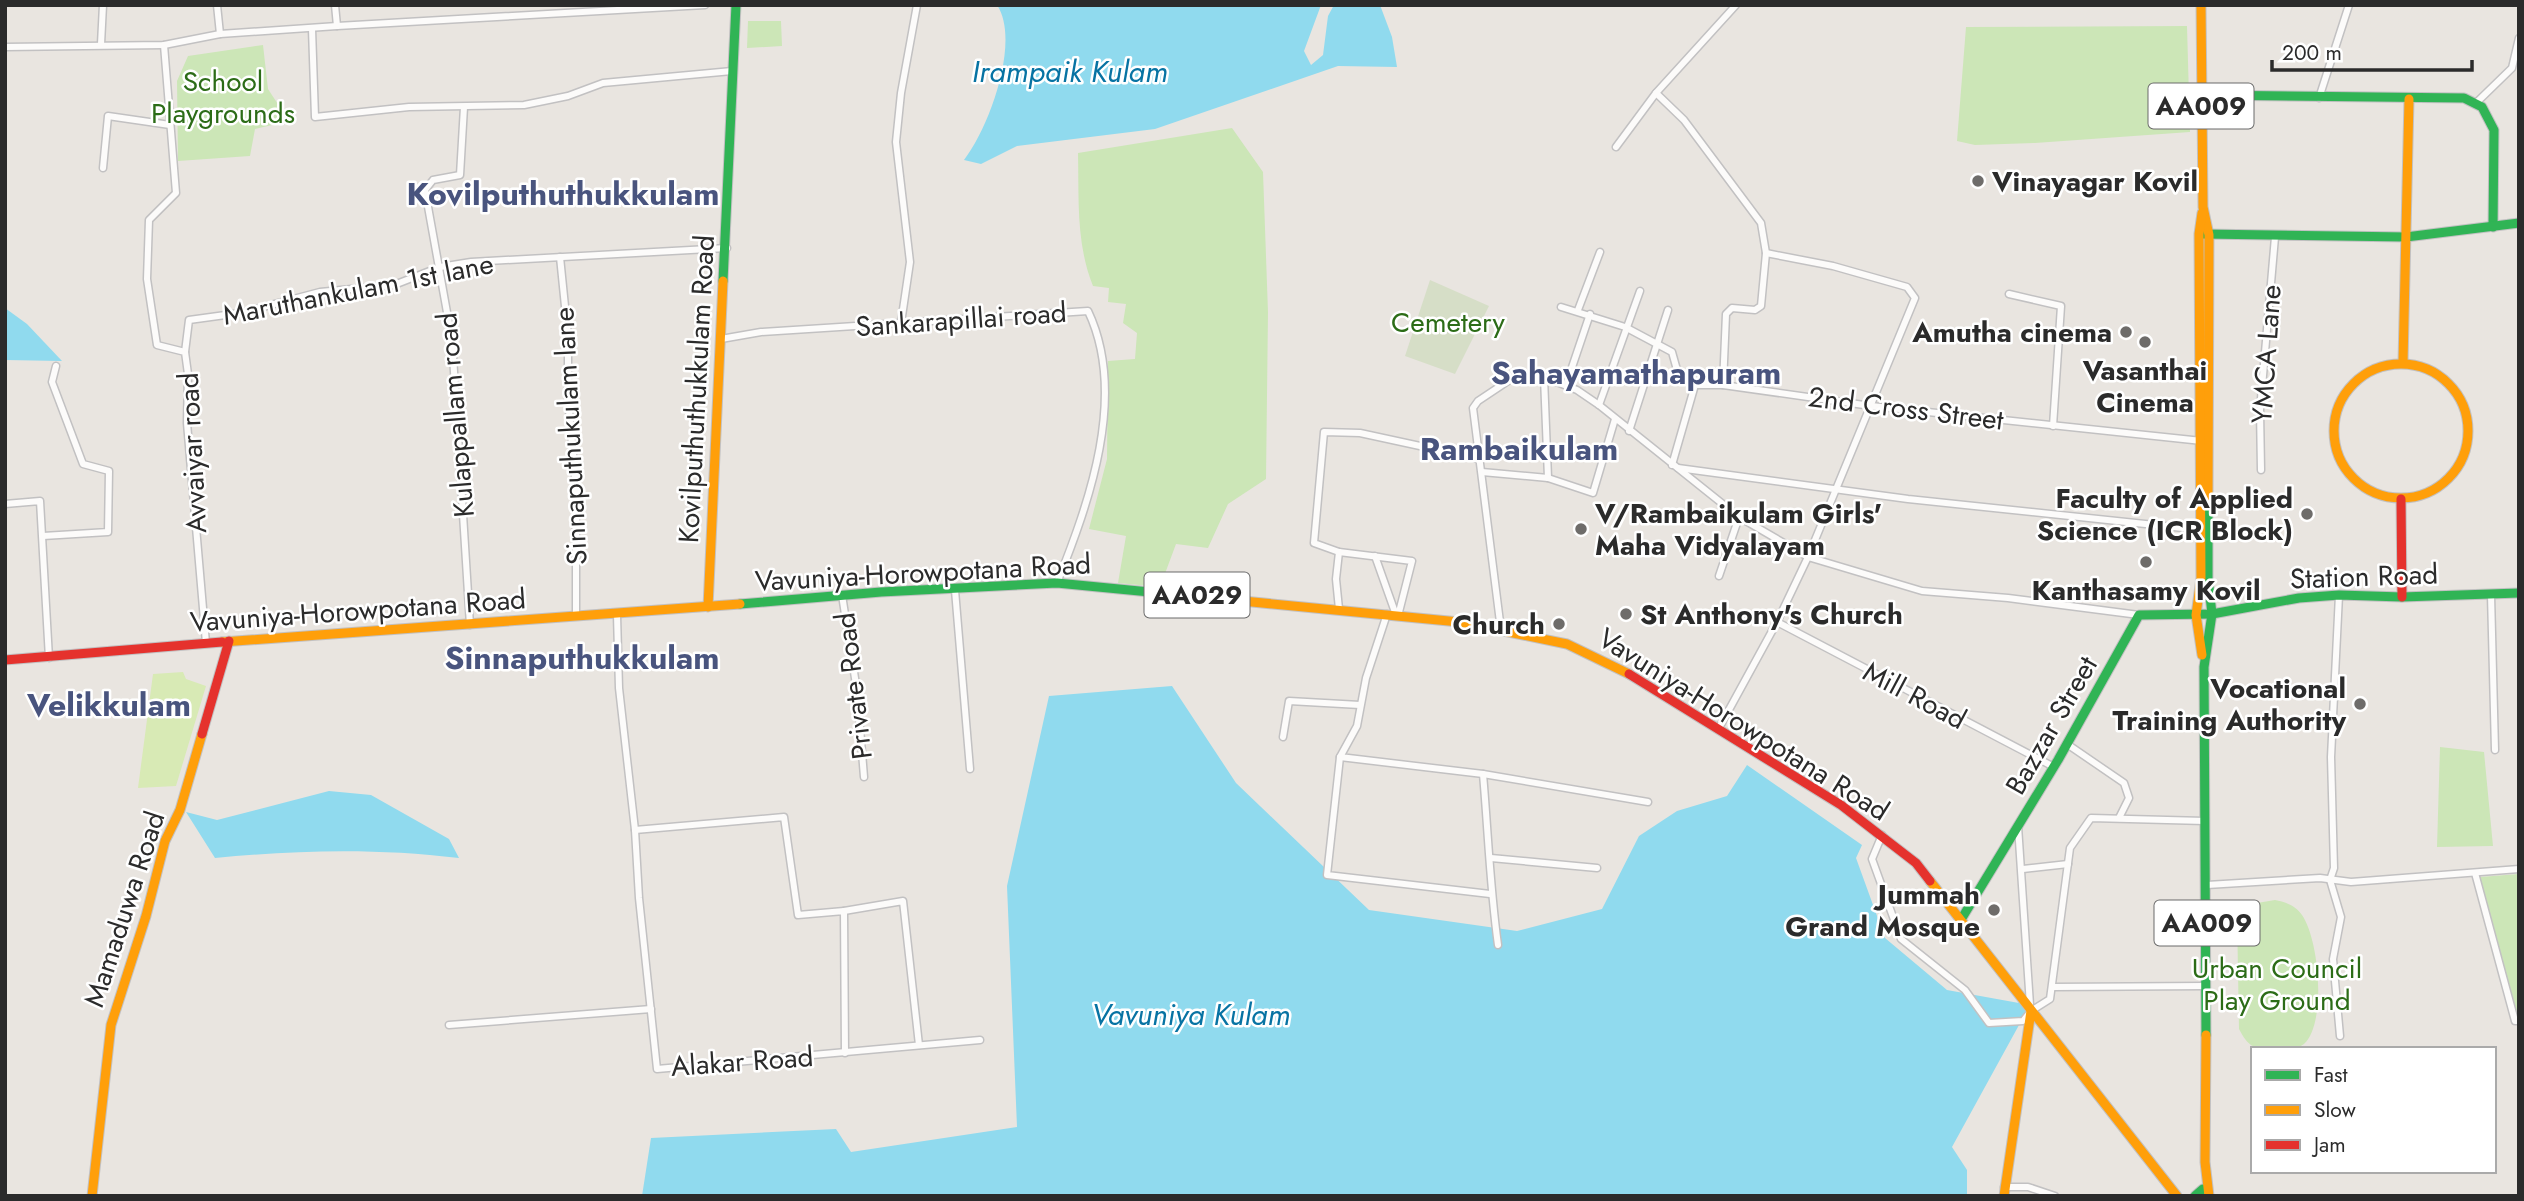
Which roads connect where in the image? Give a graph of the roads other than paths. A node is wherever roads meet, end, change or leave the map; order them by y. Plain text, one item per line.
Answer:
1 (103, 5) edge
2 (217, 5) edge
3 (335, 5) edge
4 (705, 5) edge
5 (736, 5) edge
6 (917, 5) edge
7 (1736, 5) edge
8 (2201, 5) edge
9 (2349, 5) edge
10 (589, 9) edge
11 (337, 26) junction
12 (312, 29) junction
13 (220, 34) junction
14 (2519, 38) edge
15 (101, 44) junction
16 (164, 45) junction
17 (5, 47) edge
18 (732, 71) junction
19 (1657, 93) junction
20 (2201, 95) junction
21 (2319, 98) junction
22 (2409, 99) junction
23 (2475, 104) junction
24 (464, 107) junction
25 (170, 125) junction
26 (1616, 148) dead end
27 (103, 168) dead end
28 (2519, 223) edge
29 (2493, 227) junction
30 (2204, 234) junction
31 (2275, 237) junction
32 (2406, 237) junction
33 (727, 248) junction
34 (1600, 253) dead end
35 (1766, 253) junction
36 (559, 257) junction
37 (440, 267) junction
38 (1640, 290) dead end
39 (2009, 294) dead end
40 (1561, 307) dead end
41 (1578, 310) junction
42 (1668, 310) dead end
43 (1590, 314) junction
44 (901, 323) junction
45 (1625, 327) junction
46 (721, 339) junction
47 (1658, 344) junction
48 (185, 352) junction
49 (2403, 363) junction
50 (56, 366) dead end
51 (1544, 377) junction
52 (1566, 385) junction
53 (1695, 385) junction
54 (1723, 385) junction
55 (1599, 405) junction
56 (1871, 405) junction
57 (1615, 419) junction
58 (2053, 426) junction
59 (1629, 430) junction
60 (2206, 442) junction
61 (1480, 459) junction
62 (1674, 467) junction
63 (2261, 470) dead end
64 (1482, 472) junction
65 (1548, 478) junction
66 (1837, 488) junction
67 (2401, 499) junction
68 (5, 504) edge
69 (1740, 517) junction
70 (2205, 530) junction
71 (43, 536) junction
72 (1339, 552) junction
73 (1375, 555) junction
74 (1808, 557) junction
75 (1718, 576) dead end
76 (1058, 583) junction
77 (955, 590) junction
78 (2519, 593) edge
79 (2339, 594) junction
80 (842, 595) junction
81 (2491, 595) junction
82 (2402, 597) junction
83 (708, 607) junction
84 (1339, 609) junction
85 (2212, 614) junction
86 (617, 615) junction
87 (1394, 615) junction
88 (2139, 615) junction
89 (2196, 615) junction
90 (576, 616) junction
91 (1777, 622) junction
92 (470, 625) junction
93 (1501, 630) junction
94 (229, 641) junction
95 (206, 643) junction
96 (49, 658) junction
97 (5, 660) edge
98 (2204, 667) junction
99 (1360, 705) junction
100 (1719, 728) junction
101 (1283, 737) dead end
102 (2067, 744) junction
103 (2495, 750) dead end
104 (1340, 757) junction
105 (2054, 767) junction
106 (970, 769) dead end
107 (1483, 774) junction
108 (864, 777) dead end
109 (1648, 802) dead end
110 (2119, 818) junction
111 (2205, 821) junction
112 (2018, 827) junction
113 (635, 830) junction
114 (1882, 835) junction
115 (1491, 858) junction
116 (2068, 864) junction
117 (1597, 868) dead end
118 (2023, 869) junction
119 (2519, 869) edge
120 (2475, 873) junction
121 (2330, 880) junction
122 (2207, 885) junction
123 (1490, 894) junction
124 (844, 911) junction
125 (1962, 918) junction
126 (1498, 945) dead end
127 (2206, 986) junction
128 (2053, 987) junction
129 (2030, 1008) junction
130 (651, 1009) junction
131 (2519, 1021) edge
132 (449, 1025) dead end
133 (2340, 1036) dead end
134 (980, 1040) dead end
135 (919, 1045) junction
136 (845, 1053) junction
137 (2168, 1182) junction
138 (2205, 1190) edge
139 (2004, 1192) edge
140 (92, 1196) edge
141 (2055, 1196) edge
142 (2178, 1196) edge
143 (2185, 1196) edge
144 (2195, 1196) edge

1 - 15 street
2 - 13 street
3 - 11 street
4 - 10 street
5 - 18 main road, Kovilputhuthukkulam Road
6 - 44 street
7 - 19 street
8 - 20 main road, AA009
9 - 21 street
10 - 11 street
11 - 12 street
12 - 13 street
12 - 24 street
13 - 16 street
14 - 23 street
15 - 16 street
15 - 17 street
16 - 25 street, Avvaiyar road
18 - 24 street
18 - 33 main road, Kovilputhuthukkulam Road
19 - 26 street
19 - 35 street
20 - 21 main road
20 - 30 main road, AA009
21 - 22 main road
22 - 23 main road
22 - 32 main road
23 - 29 main road
24 - 37 street, Kulappallam road
25 - 27 street
25 - 48 street, Avvaiyar road
28 - 29 main road
29 - 32 main road
30 - 31 main road
30 - 60 main road, AA009
31 - 32 main road
31 - 63 street, YMCA Lane
32 - 49 main road
33 - 36 street, Maruthankulam 1st lane
33 - 46 main road, Kovilputhuthukkulam Road
34 - 41 street
35 - 54 street
35 - 56 street
36 - 37 street, Maruthankulam 1st lane
36 - 90 street, Sinnaputhukulam lane
37 - 48 street, Maruthankulam 1st lane
37 - 92 street, Kulappallam road
38 - 45 street
39 - 58 street
40 - 41 street
41 - 43 street
42 - 47 street
43 - 45 street
43 - 52 street
44 - 46 street, Sankarapillai road
44 - 76 street, Sankarapillai road
45 - 47 street
45 - 55 street
46 - 83 main road, Kovilputhuthukkulam Road
47 - 53 street
47 - 59 street
48 - 95 street, Avvaiyar road
49 - 67 main road
49 - 67 main road
50 - 71 street
51 - 52 street
51 - 61 street
51 - 65 street
52 - 55 street
53 - 54 street, 2nd Cross Street
53 - 62 street
54 - 56 street, 2nd Cross Street
55 - 57 street
56 - 58 street, 2nd Cross Street
56 - 66 street
57 - 59 street
57 - 65 street
58 - 60 street, 2nd Cross Street
59 - 62 street
60 - 70 main road, AA009
61 - 64 street
61 - 72 street
62 - 66 street
62 - 69 street
64 - 65 street
64 - 93 street
66 - 70 street
66 - 74 street
67 - 82 main road
68 - 71 street
69 - 74 street
69 - 75 street
70 - 85 main road, AA009
70 - 89 main road, AA009
71 - 96 street
72 - 73 street
72 - 84 street
73 - 87 street
73 - 87 street
74 - 88 street
74 - 91 street
76 - 77 main road, Vavuniya-Horowpotana Road / AA029
76 - 84 main road, Vavuniya-Horowpotana Road / AA029
77 - 80 main road, Vavuniya-Horowpotana Road / AA029
77 - 106 street
78 - 81 main road, Station Road
79 - 82 main road, Station Road
79 - 85 main road, Station Road
79 - 121 street
80 - 83 main road, Vavuniya-Horowpotana Road / AA029
80 - 108 street, Private Road
81 - 82 main road, Station Road
81 - 103 street
83 - 86 main road, Vavuniya-Horowpotana Road / AA029
84 - 87 main road, Vavuniya-Horowpotana Road / AA029
85 - 89 main road
85 - 98 main road, AA009
86 - 90 main road, Vavuniya-Horowpotana Road / AA029
86 - 113 street, Alakar Road
87 - 93 main road, Vavuniya-Horowpotana Road / AA029
87 - 99 street
88 - 89 main road
88 - 102 main road, Bazzar Street
89 - 98 main road, AA009
90 - 92 main road, Vavuniya-Horowpotana Road / AA029
91 - 100 street
91 - 105 street, Mill Road
92 - 94 main road, Vavuniya-Horowpotana Road / AA029
93 - 100 main road, Vavuniya-Horowpotana Road / AA029
94 - 95 main road, Vavuniya-Horowpotana Road / AA029
94 - 140 main road, Mamaduwa Road
95 - 96 main road, Vavuniya-Horowpotana Road / AA029
96 - 97 main road, Vavuniya-Horowpotana Road / AA029
98 - 111 main road, AA009
99 - 101 street
99 - 104 street
100 - 114 main road, Vavuniya-Horowpotana Road / AA029
102 - 105 main road, Bazzar Street
102 - 110 street
104 - 107 street
104 - 123 street
105 - 112 main road, Bazzar Street
107 - 109 street
107 - 115 street
110 - 111 street
110 - 116 street
111 - 122 main road, AA009
112 - 118 street
112 - 125 main road, Bazzar Street
113 - 124 street
113 - 130 street, Alakar Road
114 - 125 main road, Vavuniya-Horowpotana Road / AA029
114 - 129 street
115 - 117 street
115 - 123 street
116 - 118 street
116 - 128 street
118 - 129 street
119 - 120 street
120 - 121 street
120 - 131 street
121 - 122 street
121 - 133 street
122 - 127 main road, AA009
123 - 126 street
124 - 135 street
124 - 136 street
125 - 129 main road, Vavuniya-Horowpotana Road / AA029
127 - 128 street
127 - 138 main road, AA009
128 - 129 street
129 - 137 main road, Vavuniya-Horowpotana Road / AA029
129 - 139 main road
130 - 132 street
130 - 136 street, Alakar Road
134 - 135 street, Alakar Road
135 - 136 street, Alakar Road
137 - 142 main road, Vavuniya-Horowpotana Road / AA029
137 - 143 main road, Vavuniya-Horowpotana Road / AA029
138 - 144 main road
139 - 141 street

